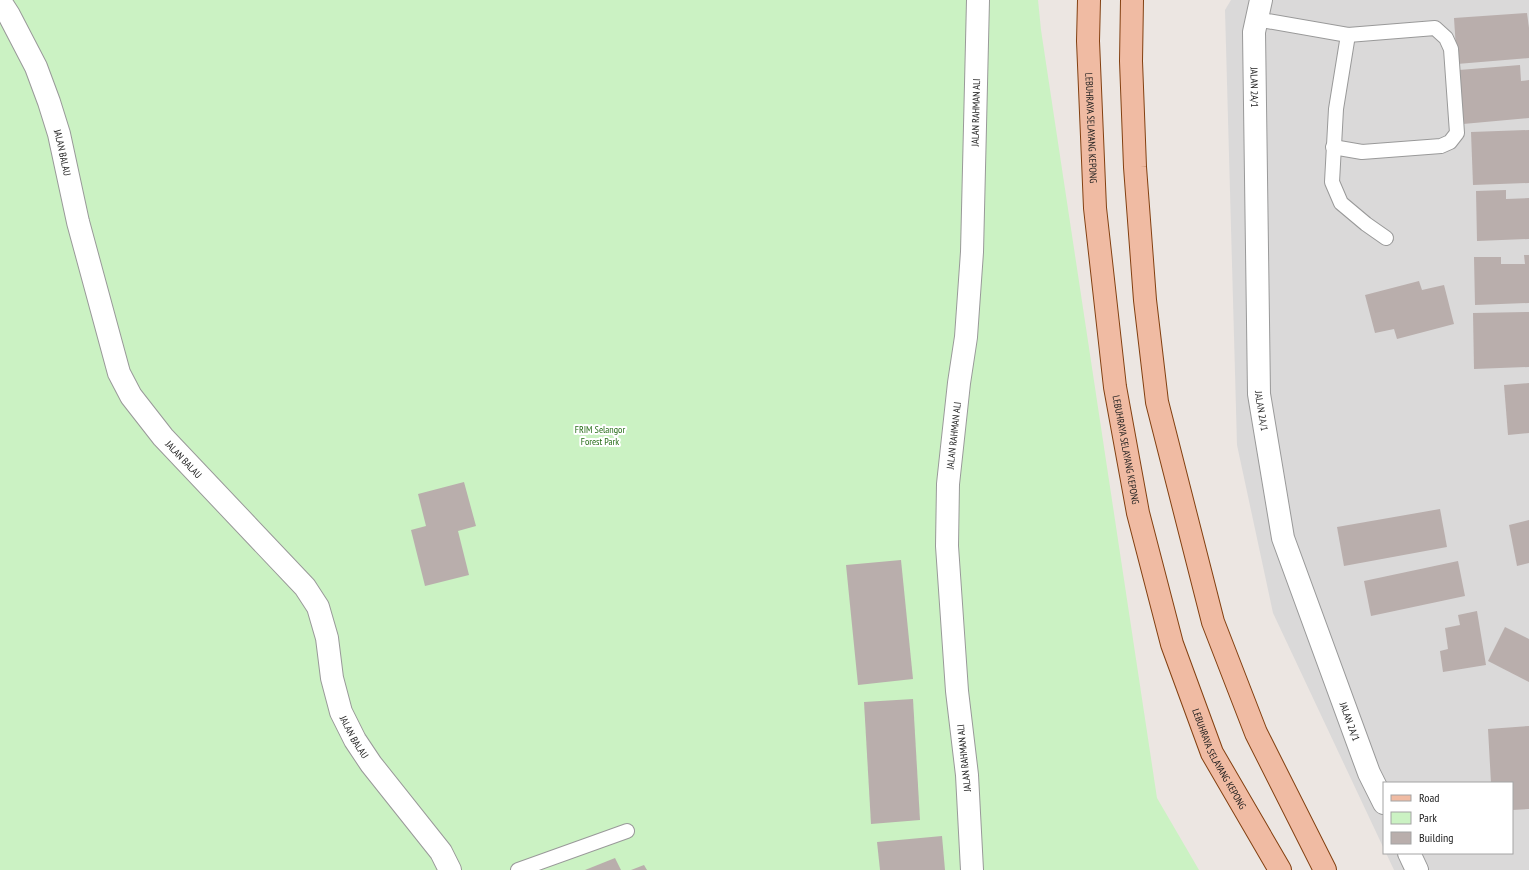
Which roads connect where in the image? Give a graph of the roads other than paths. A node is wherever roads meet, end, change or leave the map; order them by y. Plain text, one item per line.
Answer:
1 (978, 0) edge
2 (1089, 0) edge
3 (1132, 0) edge
4 (0, 1) edge
5 (1259, 10) edge
6 (1348, 35) junction
7 (1333, 147) junction
8 (1386, 238) dead end
9 (1383, 801) edge
10 (627, 832) dead end
11 (1410, 854) edge
12 (450, 870) edge
13 (518, 870) edge
14 (972, 870) edge
15 (1280, 870) edge
16 (1326, 870) edge
17 (1418, 870) edge

1 - 14 street, JALAN RAHMAN ALI
2 - 15 main road, LEBUHRAYA SELAYANG KEPONG
3 - 16 main road
4 - 12 street, JALAN BALAU
5 - 6 lane
5 - 9 street, JALAN 2A/1
6 - 7 lane
6 - 7 lane
7 - 8 lane
10 - 13 lane
11 - 17 street

